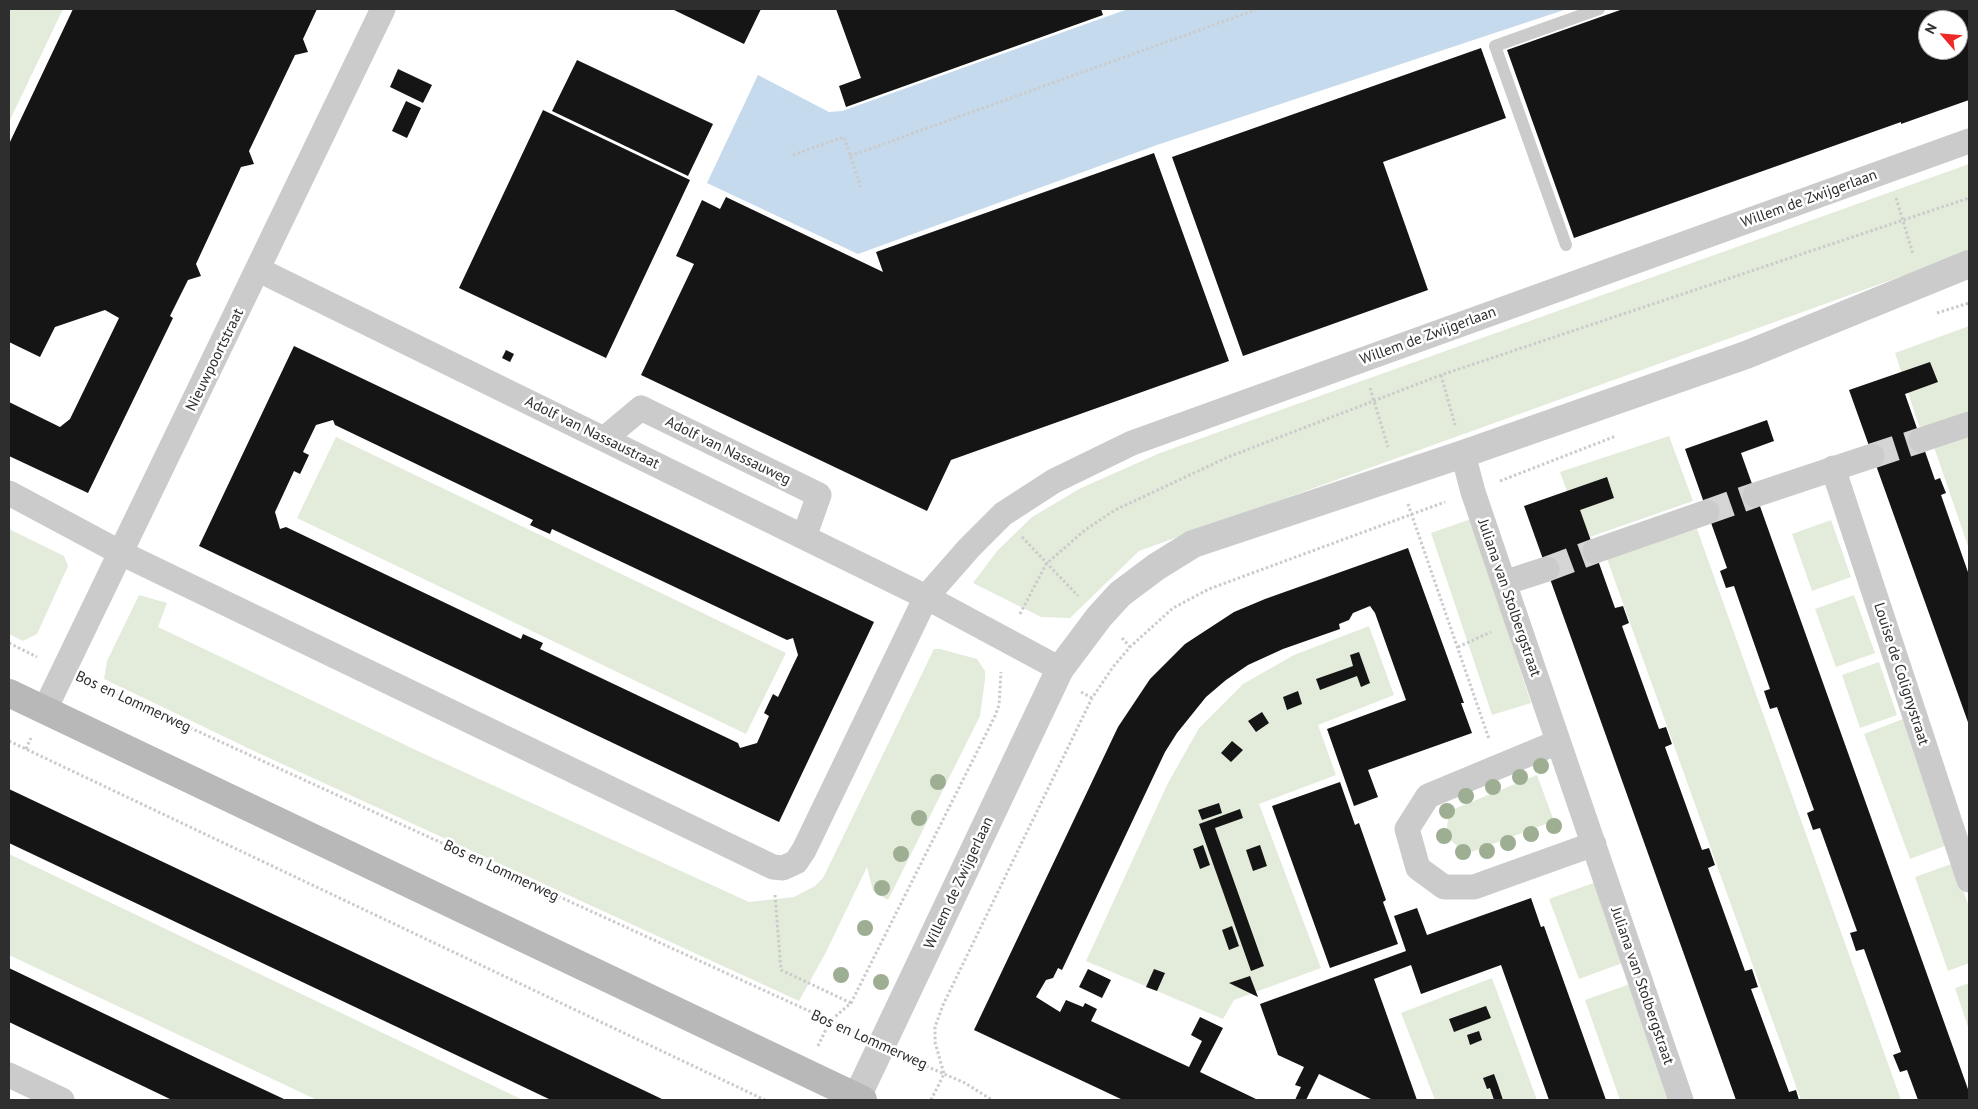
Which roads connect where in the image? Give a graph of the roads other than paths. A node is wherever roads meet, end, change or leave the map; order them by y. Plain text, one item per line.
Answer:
1 (383, 9) edge
2 (1599, 9) edge
3 (1969, 141) edge
4 (1566, 245) dead end
5 (1969, 264) edge
6 (258, 270) junction
7 (1969, 424) edge
8 (604, 439) junction
9 (1921, 440) tunnel mouth
10 (1463, 454) junction
11 (1872, 456) tunnel mouth
12 (1834, 468) junction
13 (9, 493) edge
14 (1755, 496) tunnel mouth
15 (1707, 512) tunnel mouth
16 (804, 537) junction
17 (1595, 551) tunnel mouth
18 (121, 554) junction
19 (1547, 569) tunnel mouth
20 (1504, 583) junction
21 (926, 597) junction
22 (1060, 669) junction
23 (9, 693) edge
24 (45, 709) junction
25 (1558, 742) junction
26 (1594, 844) junction
27 (1969, 880) edge
28 (9, 1075) edge
29 (860, 1099) edge
30 (62, 1100) edge
31 (1681, 1100) edge

1 - 6 street, Nieuwpoortstraat
2 - 4 lane
3 - 21 street, Willem de Zwijgerlaan
5 - 10 street, Willem de Zwijgerlaan
6 - 8 street, Adolf van Nassaustraat
6 - 18 street, Nieuwpoortstraat
7 - 9 street
8 - 16 street, Adolf van Nassaustraat
8 - 16 street, Adolf van Nassauweg
10 - 20 street, Juliana van Stolbergstraat
10 - 22 street, Willem de Zwijgerlaan
11 - 12 street
12 - 14 street
12 - 27 street, Louise de Colignystraat
13 - 18 street
15 - 17 street
16 - 21 street, Adolf van Nassaustraat
18 - 21 street, Willem de Zwijgerlaan
18 - 24 street, Nieuwpoortstraat
19 - 20 street
20 - 25 street, Juliana van Stolbergstraat
21 - 22 street
22 - 29 street, Willem de Zwijgerlaan
23 - 24 main road
24 - 29 main road
25 - 26 street, Juliana van Stolbergstraat
25 - 26 street
26 - 31 street, Juliana van Stolbergstraat
28 - 30 street

